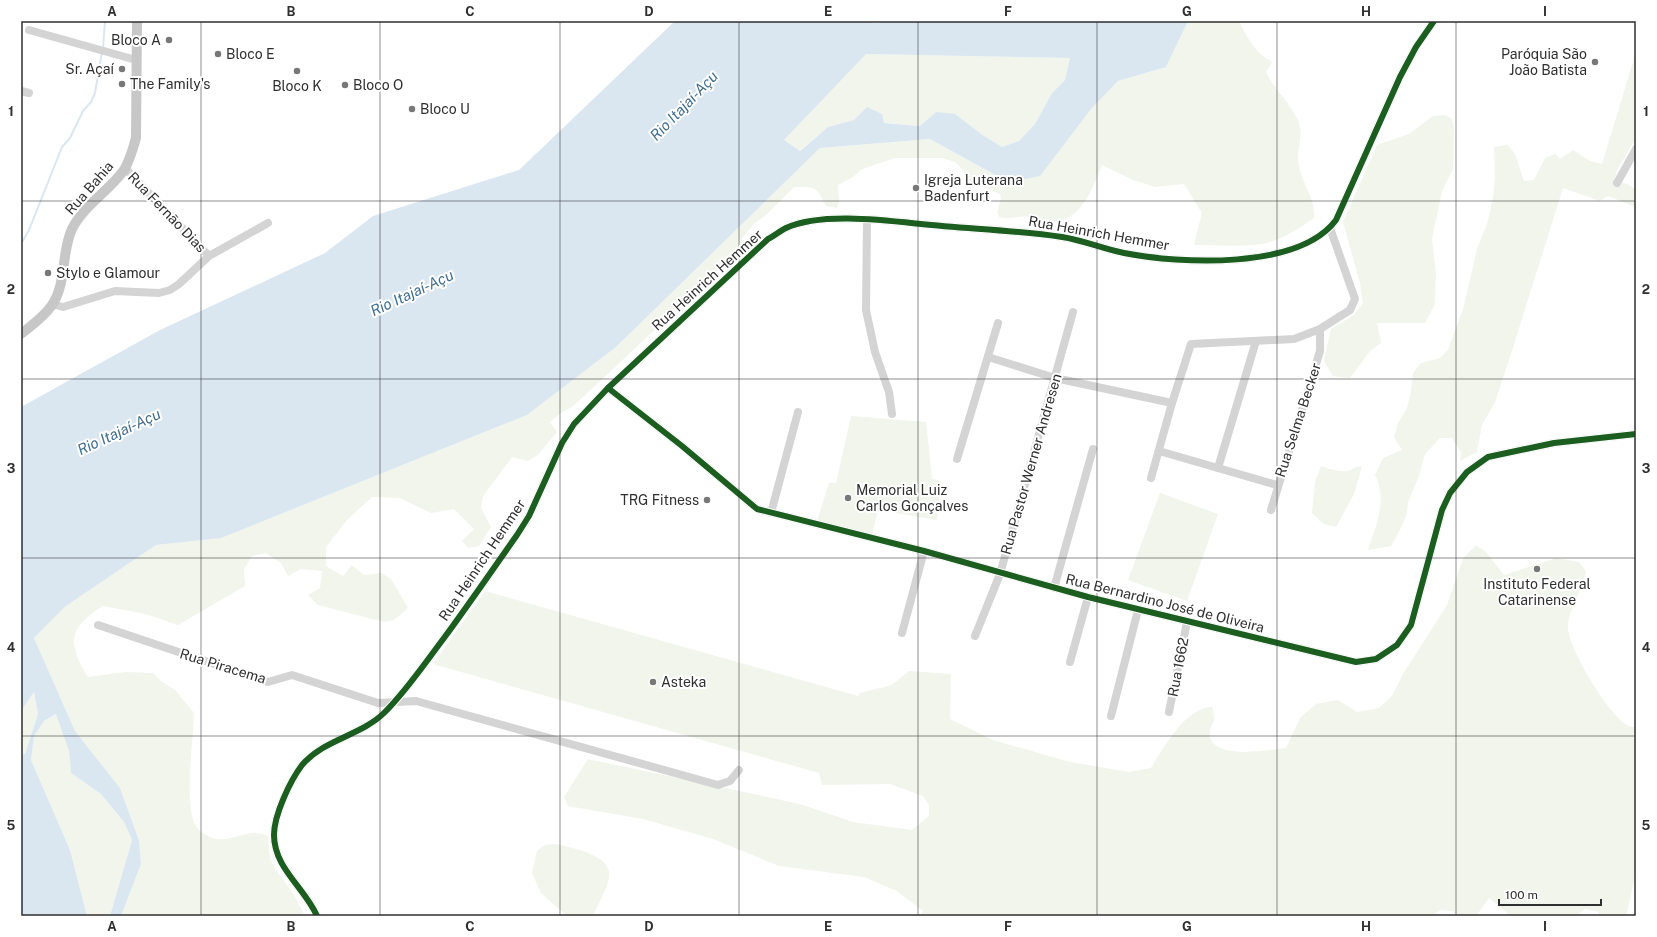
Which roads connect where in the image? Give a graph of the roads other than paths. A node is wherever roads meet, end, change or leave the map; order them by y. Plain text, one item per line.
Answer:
1 (137, 21) edge
2 (1434, 21) edge
3 (29, 30) dead end
4 (136, 60) junction
5 (1636, 148) edge
6 (125, 168) junction
7 (1617, 183) dead end
8 (867, 220) junction
9 (268, 223) dead end
10 (1330, 228) junction
11 (209, 256) junction
12 (52, 304) junction
13 (1073, 312) dead end
14 (998, 323) dead end
15 (1320, 329) junction
16 (21, 334) edge
17 (1256, 341) junction
18 (988, 357) junction
19 (1055, 378) junction
20 (608, 388) junction
21 (1172, 403) junction
22 (798, 412) dead end
23 (892, 414) dead end
24 (1636, 434) edge
25 (1093, 449) dead end
26 (1159, 451) junction
27 (957, 459) dead end
28 (1218, 468) junction
29 (1151, 478) dead end
30 (1278, 485) junction
31 (1271, 510) dead end
32 (771, 513) junction
33 (924, 552) junction
34 (1000, 574) junction
35 (1054, 588) junction
36 (1088, 597) junction
37 (1138, 610) junction
38 (1187, 622) junction
39 (98, 625) dead end
40 (902, 633) dead end
41 (975, 636) dead end
42 (1070, 662) dead end
43 (395, 701) junction
44 (1169, 712) dead end
45 (1111, 716) dead end
46 (739, 770) dead end
47 (317, 916) edge

1 - 4 main road, Rua Bahia
2 - 10 street, Rua Heinrich Hemmer
3 - 4 street
4 - 6 main road, Rua Bahia
5 - 7 street
6 - 11 street, Rua Fernão Dias
6 - 12 main road, Rua Bahia
8 - 10 street, Rua Heinrich Hemmer
8 - 20 street, Rua Heinrich Hemmer
8 - 23 street
9 - 11 street
10 - 15 street
11 - 12 street
12 - 16 main road, Rua Bahia
13 - 19 street, Rua Pastor Werner Andresen
14 - 18 street
15 - 17 street
15 - 30 street, Rua Selma Becker
17 - 21 street
17 - 28 street
18 - 19 street
18 - 27 street
19 - 21 street
19 - 34 street, Rua Pastor Werner Andresen
20 - 32 street, Rua Bernardino José de Oliveira
20 - 43 street, Rua Heinrich Hemmer
21 - 26 street
22 - 32 street
24 - 38 street, Rua Bernardino José de Oliveira
25 - 35 street
26 - 28 street
26 - 29 street
28 - 30 street
30 - 31 street, Rua Selma Becker
32 - 33 street, Rua Bernardino José de Oliveira
33 - 34 street, Rua Bernardino José de Oliveira
33 - 40 street
34 - 35 street, Rua Bernardino José de Oliveira
34 - 41 street, Rua Pastor Werner Andresen
35 - 36 street, Rua Bernardino José de Oliveira
36 - 37 street, Rua Bernardino José de Oliveira
36 - 42 street
37 - 38 street, Rua Bernardino José de Oliveira
37 - 45 street
38 - 44 street, Rua 1662
39 - 43 street, Rua Piracema
43 - 46 street, Rua Piracema
43 - 47 street, Rua Heinrich Hemmer

